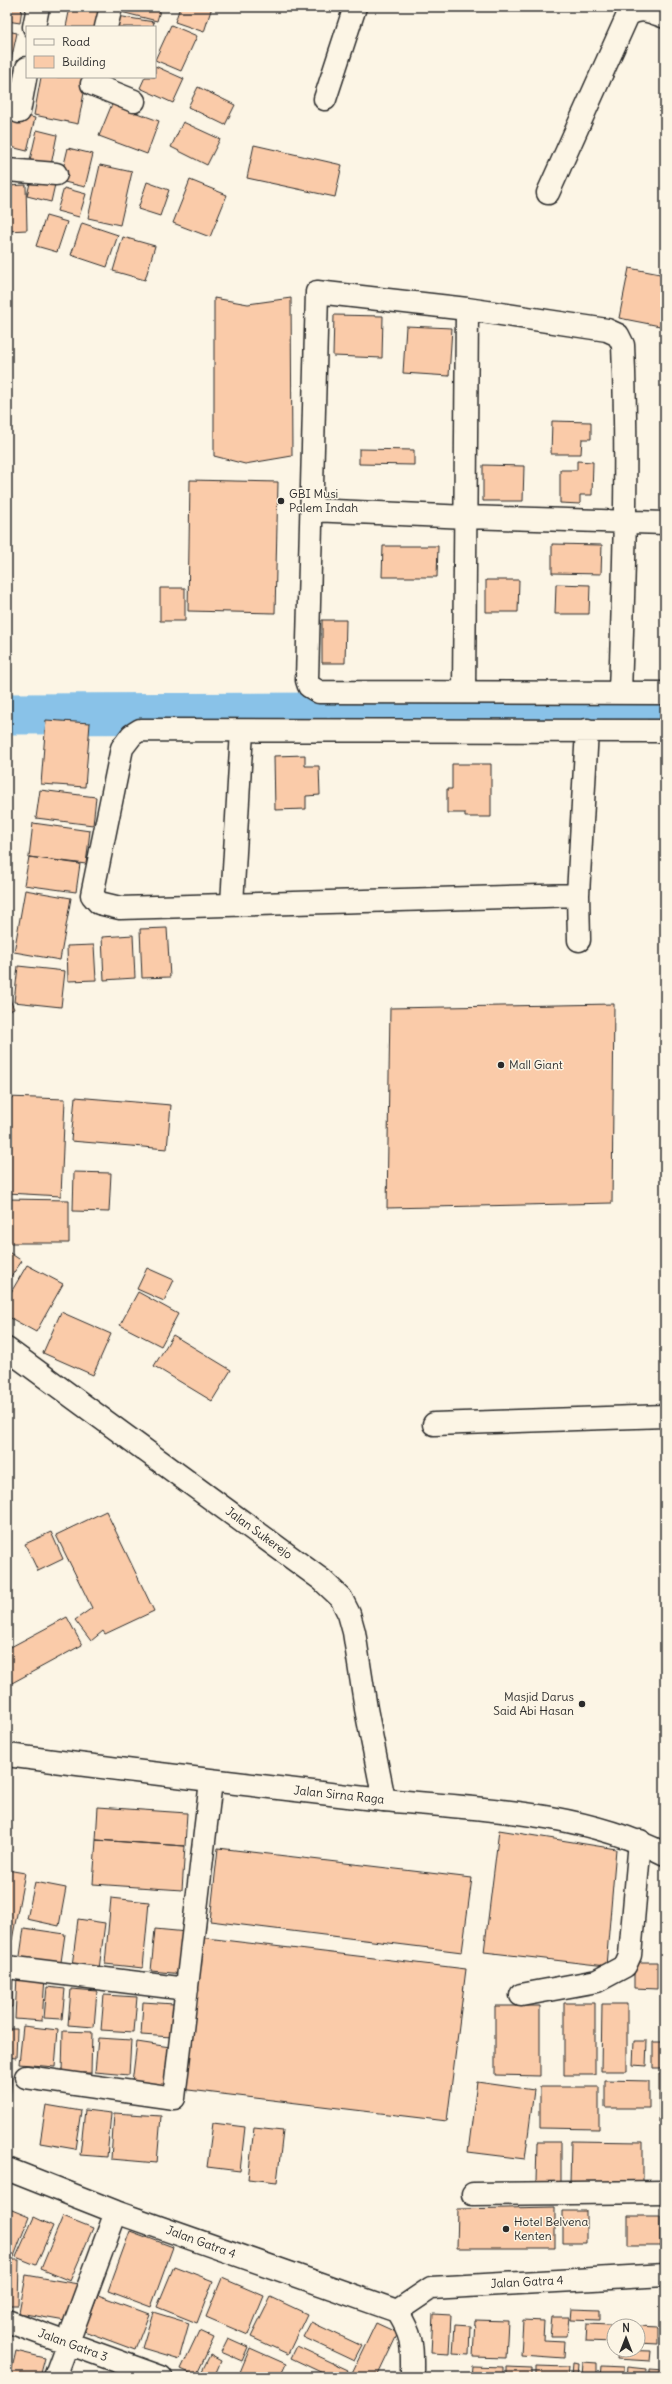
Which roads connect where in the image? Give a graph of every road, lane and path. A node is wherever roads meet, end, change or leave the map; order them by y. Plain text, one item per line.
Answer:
1 (38, 7) edge
2 (111, 7) edge
3 (355, 7) edge
4 (665, 17) edge
5 (34, 26) edge
6 (106, 26) edge
7 (26, 74) edge
8 (92, 84) edge
9 (325, 99) dead end
10 (134, 101) dead end
11 (20, 112) dead end
12 (7, 170) edge
13 (56, 174) dead end
14 (548, 193) dead end
15 (467, 309) junction
16 (310, 510) junction
17 (467, 517) junction
18 (626, 522) junction
19 (665, 523) edge
20 (464, 692) junction
21 (620, 692) junction
22 (665, 693) edge
23 (587, 730) junction
24 (242, 731) junction
25 (665, 731) edge
26 (578, 896) junction
27 (232, 904) junction
28 (579, 940) dead end
29 (7, 1349) edge
30 (665, 1416) edge
31 (434, 1424) dead end
32 (7, 1755) edge
33 (211, 1781) junction
34 (384, 1800) junction
35 (640, 1841) junction
36 (665, 1854) edge
37 (7, 1967) edge
38 (187, 1989) junction
39 (521, 1995) dead end
40 (26, 2077) dead end
41 (7, 2169) edge
42 (665, 2192) edge
43 (473, 2194) dead end
44 (116, 2212) junction
45 (665, 2274) edge
46 (400, 2317) junction
47 (7, 2321) edge
48 (67, 2342) junction
49 (54, 2377) edge
50 (161, 2377) edge
51 (412, 2377) edge

1 - 5 street
2 - 6 street
3 - 9 street
4 - 14 street
7 - 11 street
8 - 10 street
12 - 13 street
15 - 16 street
15 - 17 street
15 - 18 street
16 - 17 street
16 - 20 street
17 - 18 street
17 - 20 street
18 - 19 street
18 - 21 street
20 - 21 street
21 - 22 street
23 - 24 street
23 - 25 street
23 - 26 street
24 - 27 street
24 - 27 street
26 - 27 street
26 - 28 street
29 - 34 street, Jalan Sukerejo
30 - 31 street
32 - 33 street, Jalan Sirna Raga
33 - 34 street, Jalan Sirna Raga
33 - 38 street
34 - 35 street, Jalan Sirna Raga
35 - 36 street, Jalan Sirna Raga
35 - 39 street
37 - 38 street
38 - 40 street
41 - 44 street, Jalan Gatra 4
42 - 43 street
44 - 46 street, Jalan Gatra 4
44 - 48 street
45 - 46 street, Jalan Gatra 4
46 - 51 street
47 - 48 street, Jalan Gatra 3
48 - 49 street
48 - 50 street, Jalan Gatra 3

